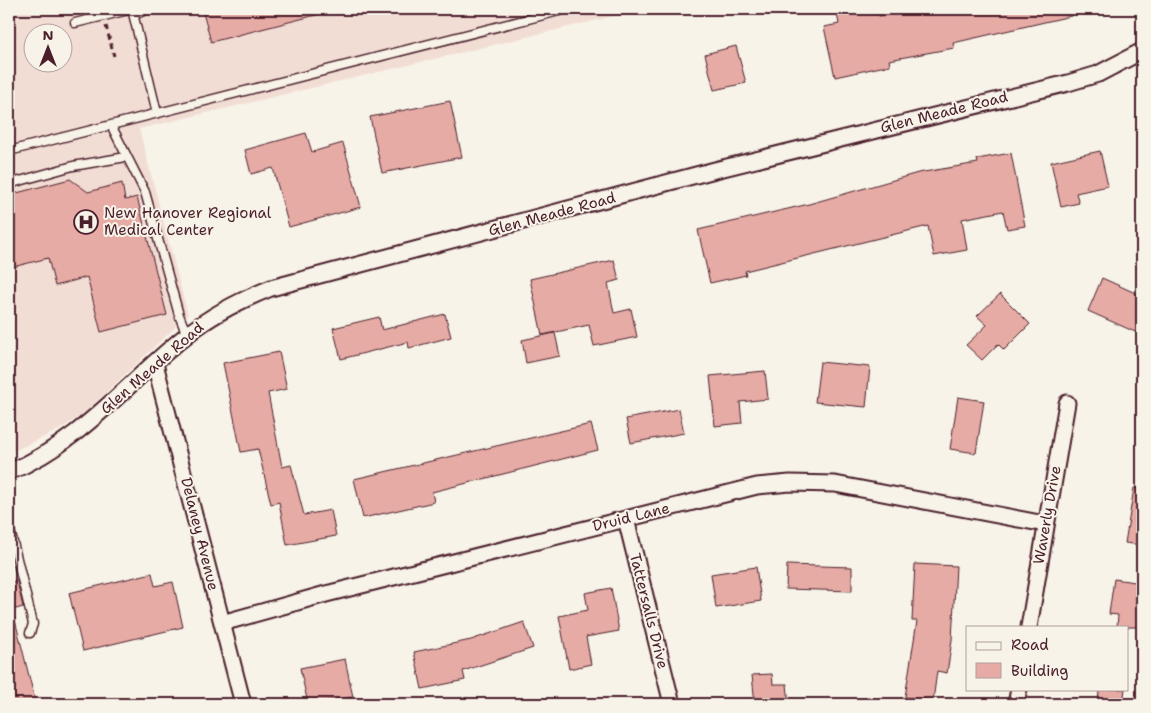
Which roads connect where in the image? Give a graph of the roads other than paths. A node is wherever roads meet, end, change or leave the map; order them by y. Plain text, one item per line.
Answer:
1 (148, 9) edge
2 (567, 9) edge
3 (133, 11) edge
4 (75, 23) dead end
5 (1142, 51) edge
6 (157, 113) junction
7 (111, 125) junction
8 (9, 151) edge
9 (126, 158) junction
10 (9, 184) edge
11 (187, 335) junction
12 (155, 364) junction
13 (1066, 403) dead end
14 (9, 472) edge
15 (626, 518) junction
16 (1045, 524) junction
17 (9, 526) edge
18 (222, 623) junction
19 (1028, 626) edge
20 (30, 633) dead end
21 (1019, 690) edge
22 (243, 704) edge
23 (672, 704) edge
24 (1016, 704) edge

1 - 3 lane
2 - 6 lane
3 - 4 lane
3 - 6 lane
5 - 11 street, Glen Meade Road
6 - 7 lane
7 - 8 lane
7 - 9 lane
9 - 10 lane
9 - 11 lane
11 - 12 street, Glen Meade Road
12 - 14 street, Glen Meade Road
12 - 18 street, Delaney Avenue
13 - 16 street, Waverly Drive
15 - 16 street, Druid Lane
15 - 18 street, Druid Lane
15 - 23 street, Tattersalls Drive
16 - 19 street, Waverly Drive
17 - 20 lane
18 - 22 street, Delaney Avenue
21 - 24 street

